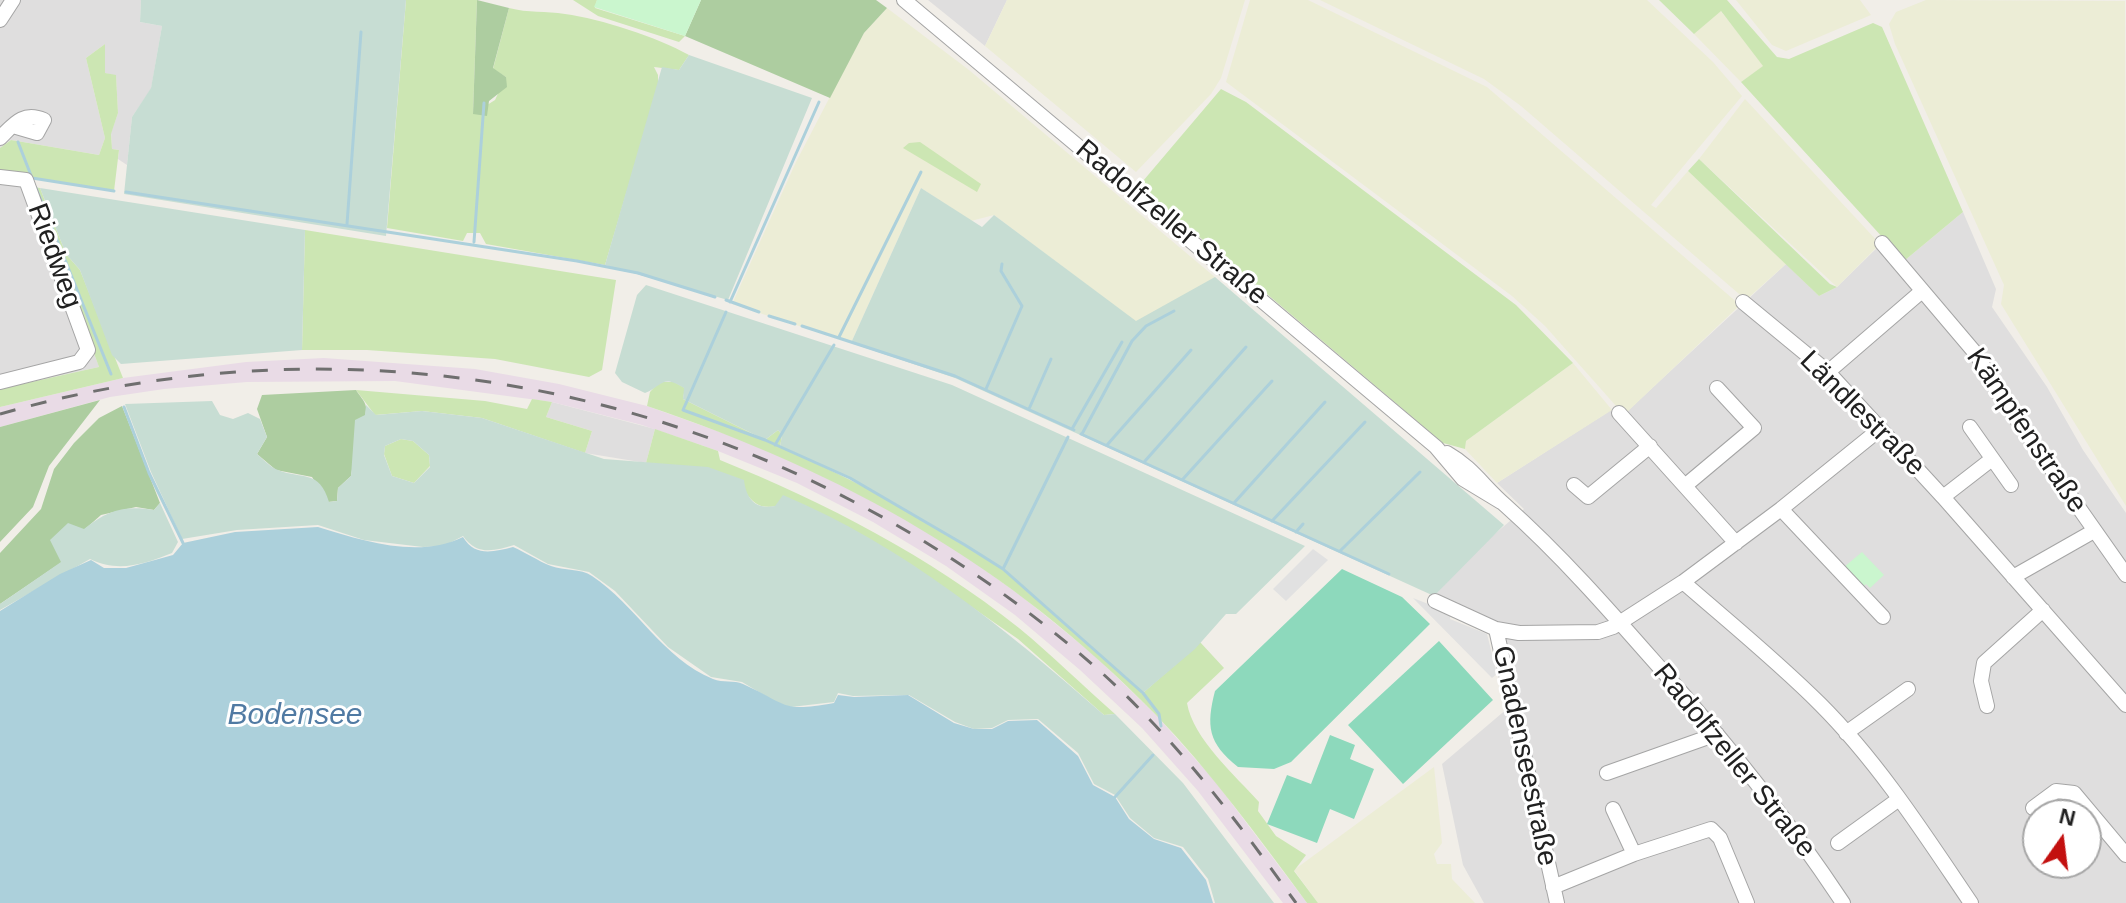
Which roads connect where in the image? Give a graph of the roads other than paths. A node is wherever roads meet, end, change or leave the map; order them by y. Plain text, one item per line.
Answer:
1 (13, 0) edge
2 (904, 0) edge
3 (0, 20) edge
4 (13, 126) dead end
5 (0, 138) edge
6 (0, 177) edge
7 (1882, 243) dead end
8 (1922, 291) junction
9 (1743, 302) dead end
10 (1828, 372) junction
11 (0, 382) edge
12 (1717, 388) dead end
13 (1619, 413) dead end
14 (1970, 427) dead end
15 (1880, 429) junction
16 (1650, 446) junction
17 (1992, 459) junction
18 (1574, 485) dead end
19 (1686, 485) junction
20 (2011, 485) dead end
21 (1943, 497) junction
22 (1781, 509) junction
23 (2094, 531) junction
24 (1736, 543) junction
25 (2126, 575) edge
26 (2013, 577) junction
27 (1683, 582) junction
28 (1435, 601) dead end
29 (2043, 610) junction
30 (1883, 617) dead end
31 (1621, 622) junction
32 (1496, 629) junction
33 (1908, 689) dead end
34 (2126, 705) edge
35 (1987, 706) dead end
36 (1846, 733) junction
37 (1717, 734) junction
38 (1607, 773) dead end
39 (1899, 799) junction
40 (2045, 799) edge
41 (2079, 799) edge
42 (1613, 809) dead end
43 (2102, 826) edge
44 (1838, 843) dead end
45 (1634, 854) junction
46 (2126, 855) edge
47 (1553, 887) junction
48 (1557, 903) edge
49 (1747, 903) edge
50 (1843, 903) edge
51 (1971, 903) edge

1 - 3 street
2 - 31 street, Radolfzeller Straße
4 - 5 street
6 - 11 street, Riedweg
7 - 8 street, Kämpfenstraße
8 - 10 street
8 - 23 street, Kämpfenstraße
9 - 10 street, Ländlestraße
10 - 15 street, Ländlestraße
12 - 19 street
13 - 16 street
14 - 17 street
15 - 21 street, Ländlestraße
15 - 22 street
16 - 18 street
16 - 19 street
17 - 20 street
17 - 21 street, Ländlestraße
19 - 24 street
21 - 26 street, Ländlestraße
22 - 24 street
22 - 30 street
23 - 25 street, Kämpfenstraße
23 - 26 street
24 - 27 street
26 - 29 street, Ländlestraße
27 - 31 street
27 - 36 street
28 - 32 street, Gnadenseestraße
29 - 34 street, Ländlestraße
29 - 35 street
31 - 32 street
31 - 37 street, Radolfzeller Straße
32 - 47 street, Gnadenseestraße
33 - 36 street
36 - 39 street
37 - 38 street
37 - 50 street, Radolfzeller Straße
39 - 44 street
39 - 51 street
40 - 41 street
42 - 45 street
43 - 46 street
45 - 47 street
45 - 49 street
47 - 48 street, Gnadenseestraße

